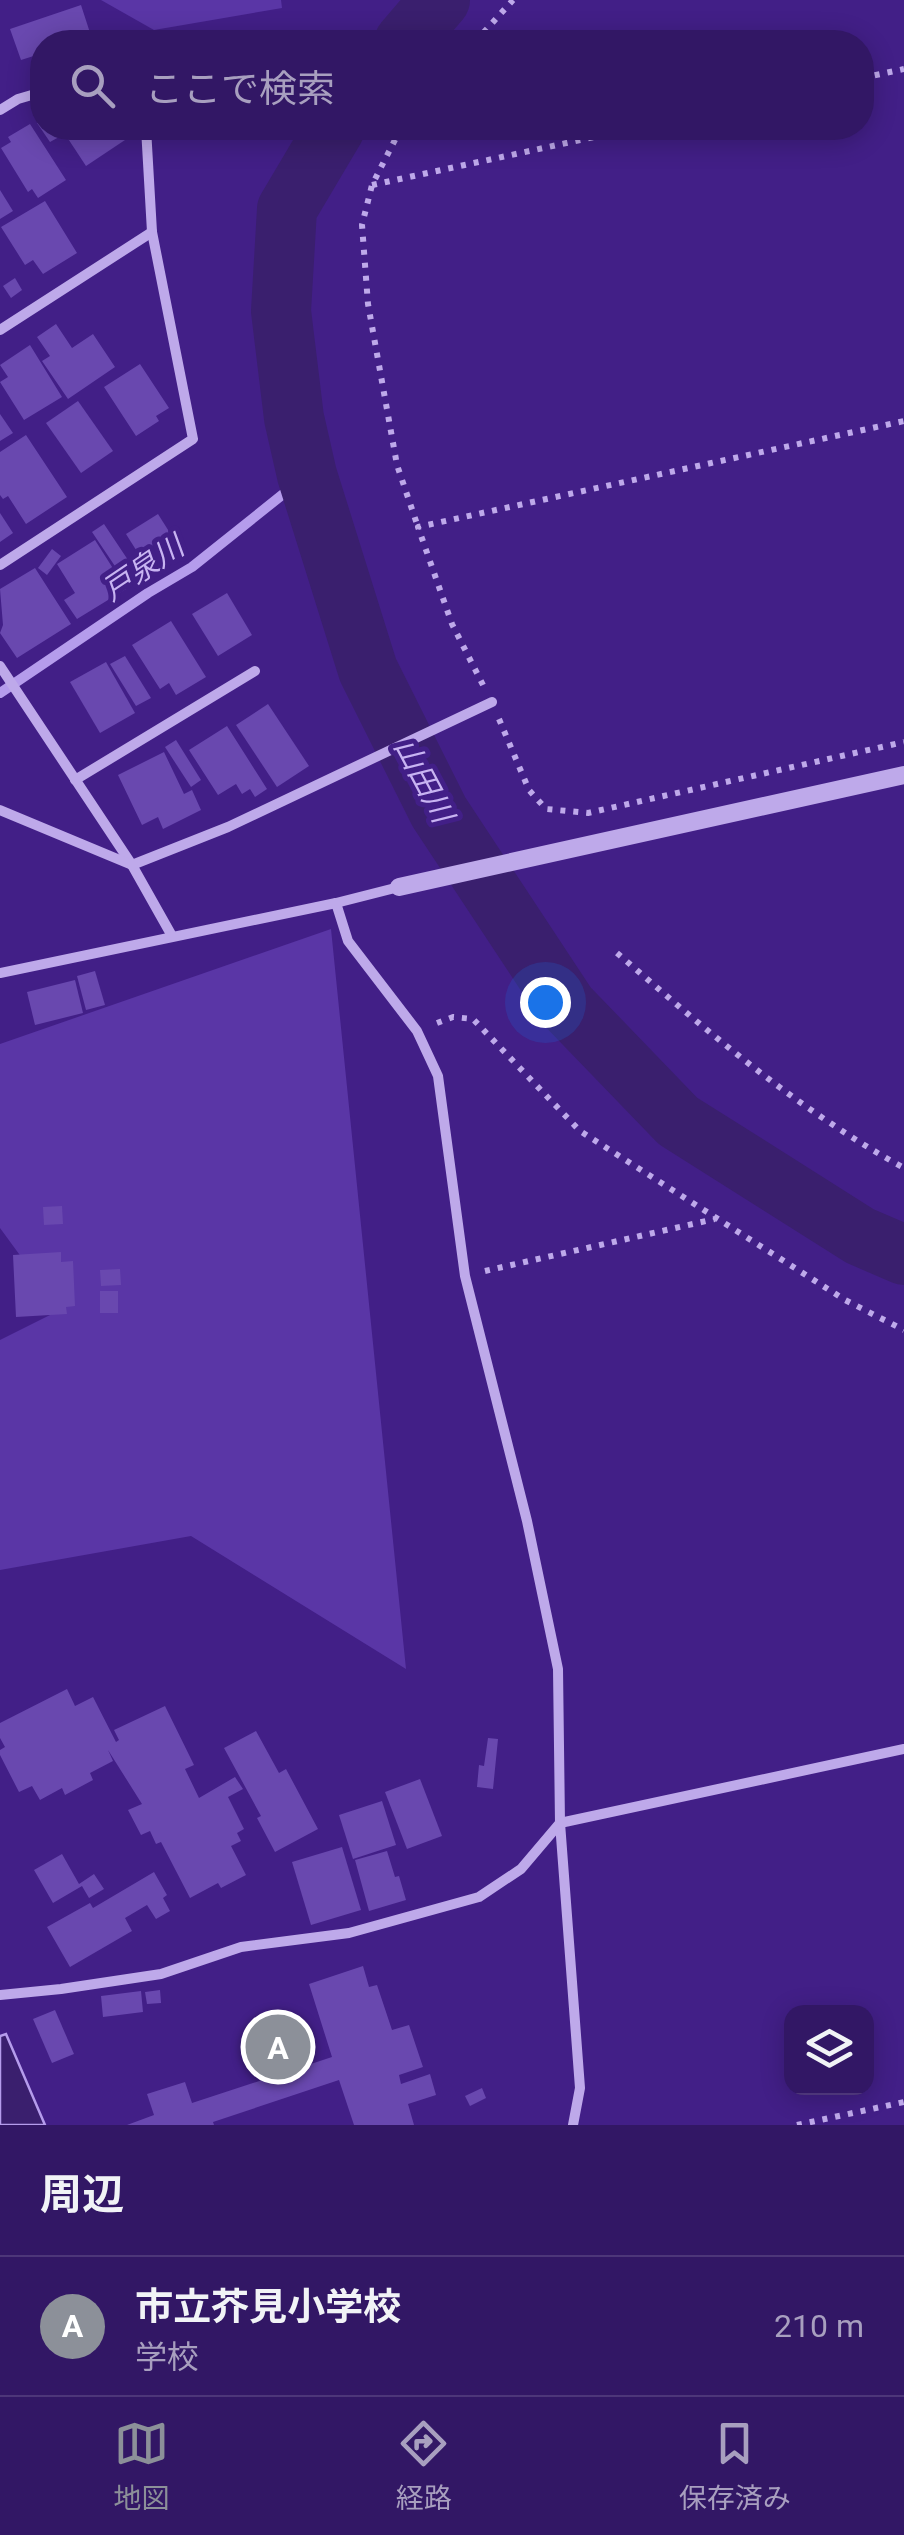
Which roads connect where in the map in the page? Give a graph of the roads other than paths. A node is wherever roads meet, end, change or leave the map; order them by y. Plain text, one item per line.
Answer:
1 (30, 96) edge
2 (0, 110) edge
3 (147, 140) edge
4 (152, 232) junction
5 (0, 330) edge
6 (0, 565) edge
7 (0, 666) edge
8 (255, 671) dead end
9 (492, 702) road end
10 (904, 775) edge
11 (76, 780) junction
12 (0, 810) edge
13 (132, 865) junction
14 (398, 887) joint
15 (336, 903) junction
16 (172, 936) junction
17 (0, 973) edge
18 (904, 1749) edge
19 (560, 1823) junction
20 (0, 1995) edge
21 (573, 2125) edge

1 - 2 street
3 - 4 street
4 - 5 street
4 - 6 street
7 - 11 street
8 - 11 street
9 - 13 street
10 - 14 street
11 - 13 street
12 - 13 street
13 - 16 street
14 - 15 street
15 - 16 street
15 - 19 street
16 - 17 street
18 - 19 street
19 - 20 street
19 - 21 street

